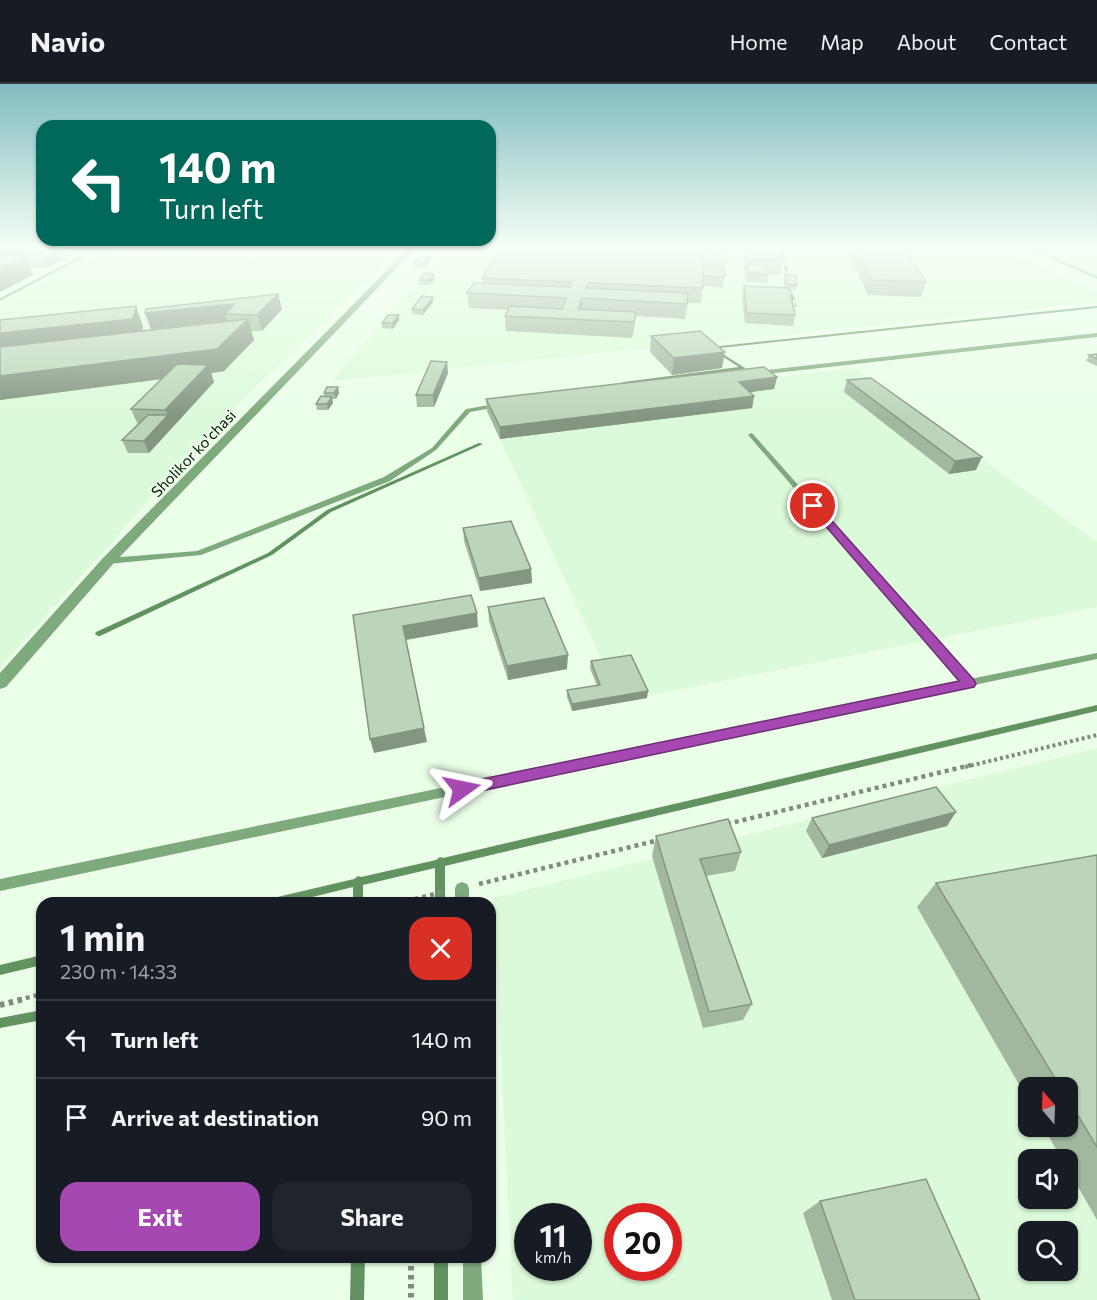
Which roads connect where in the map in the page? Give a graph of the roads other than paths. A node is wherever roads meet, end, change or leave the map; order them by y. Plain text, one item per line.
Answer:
1 (358, 305) edge
2 (1097, 334) edge
3 (751, 374) edge
4 (513, 404) edge
5 (751, 435) dead end
6 (108, 561) junction
7 (1097, 656) edge
8 (0, 683) edge
9 (969, 684) junction
10 (0, 885) edge
11 (462, 888) road end
12 (462, 897) edge
13 (472, 1263) edge
14 (473, 1300) edge

1 - 6 street, Sholikor ko'chasi
2 - 3 lane
4 - 6 lane
5 - 9 lane
6 - 8 street, Sholikor ko'chasi
7 - 9 lane
9 - 10 lane
11 - 12 lane
13 - 14 lane

